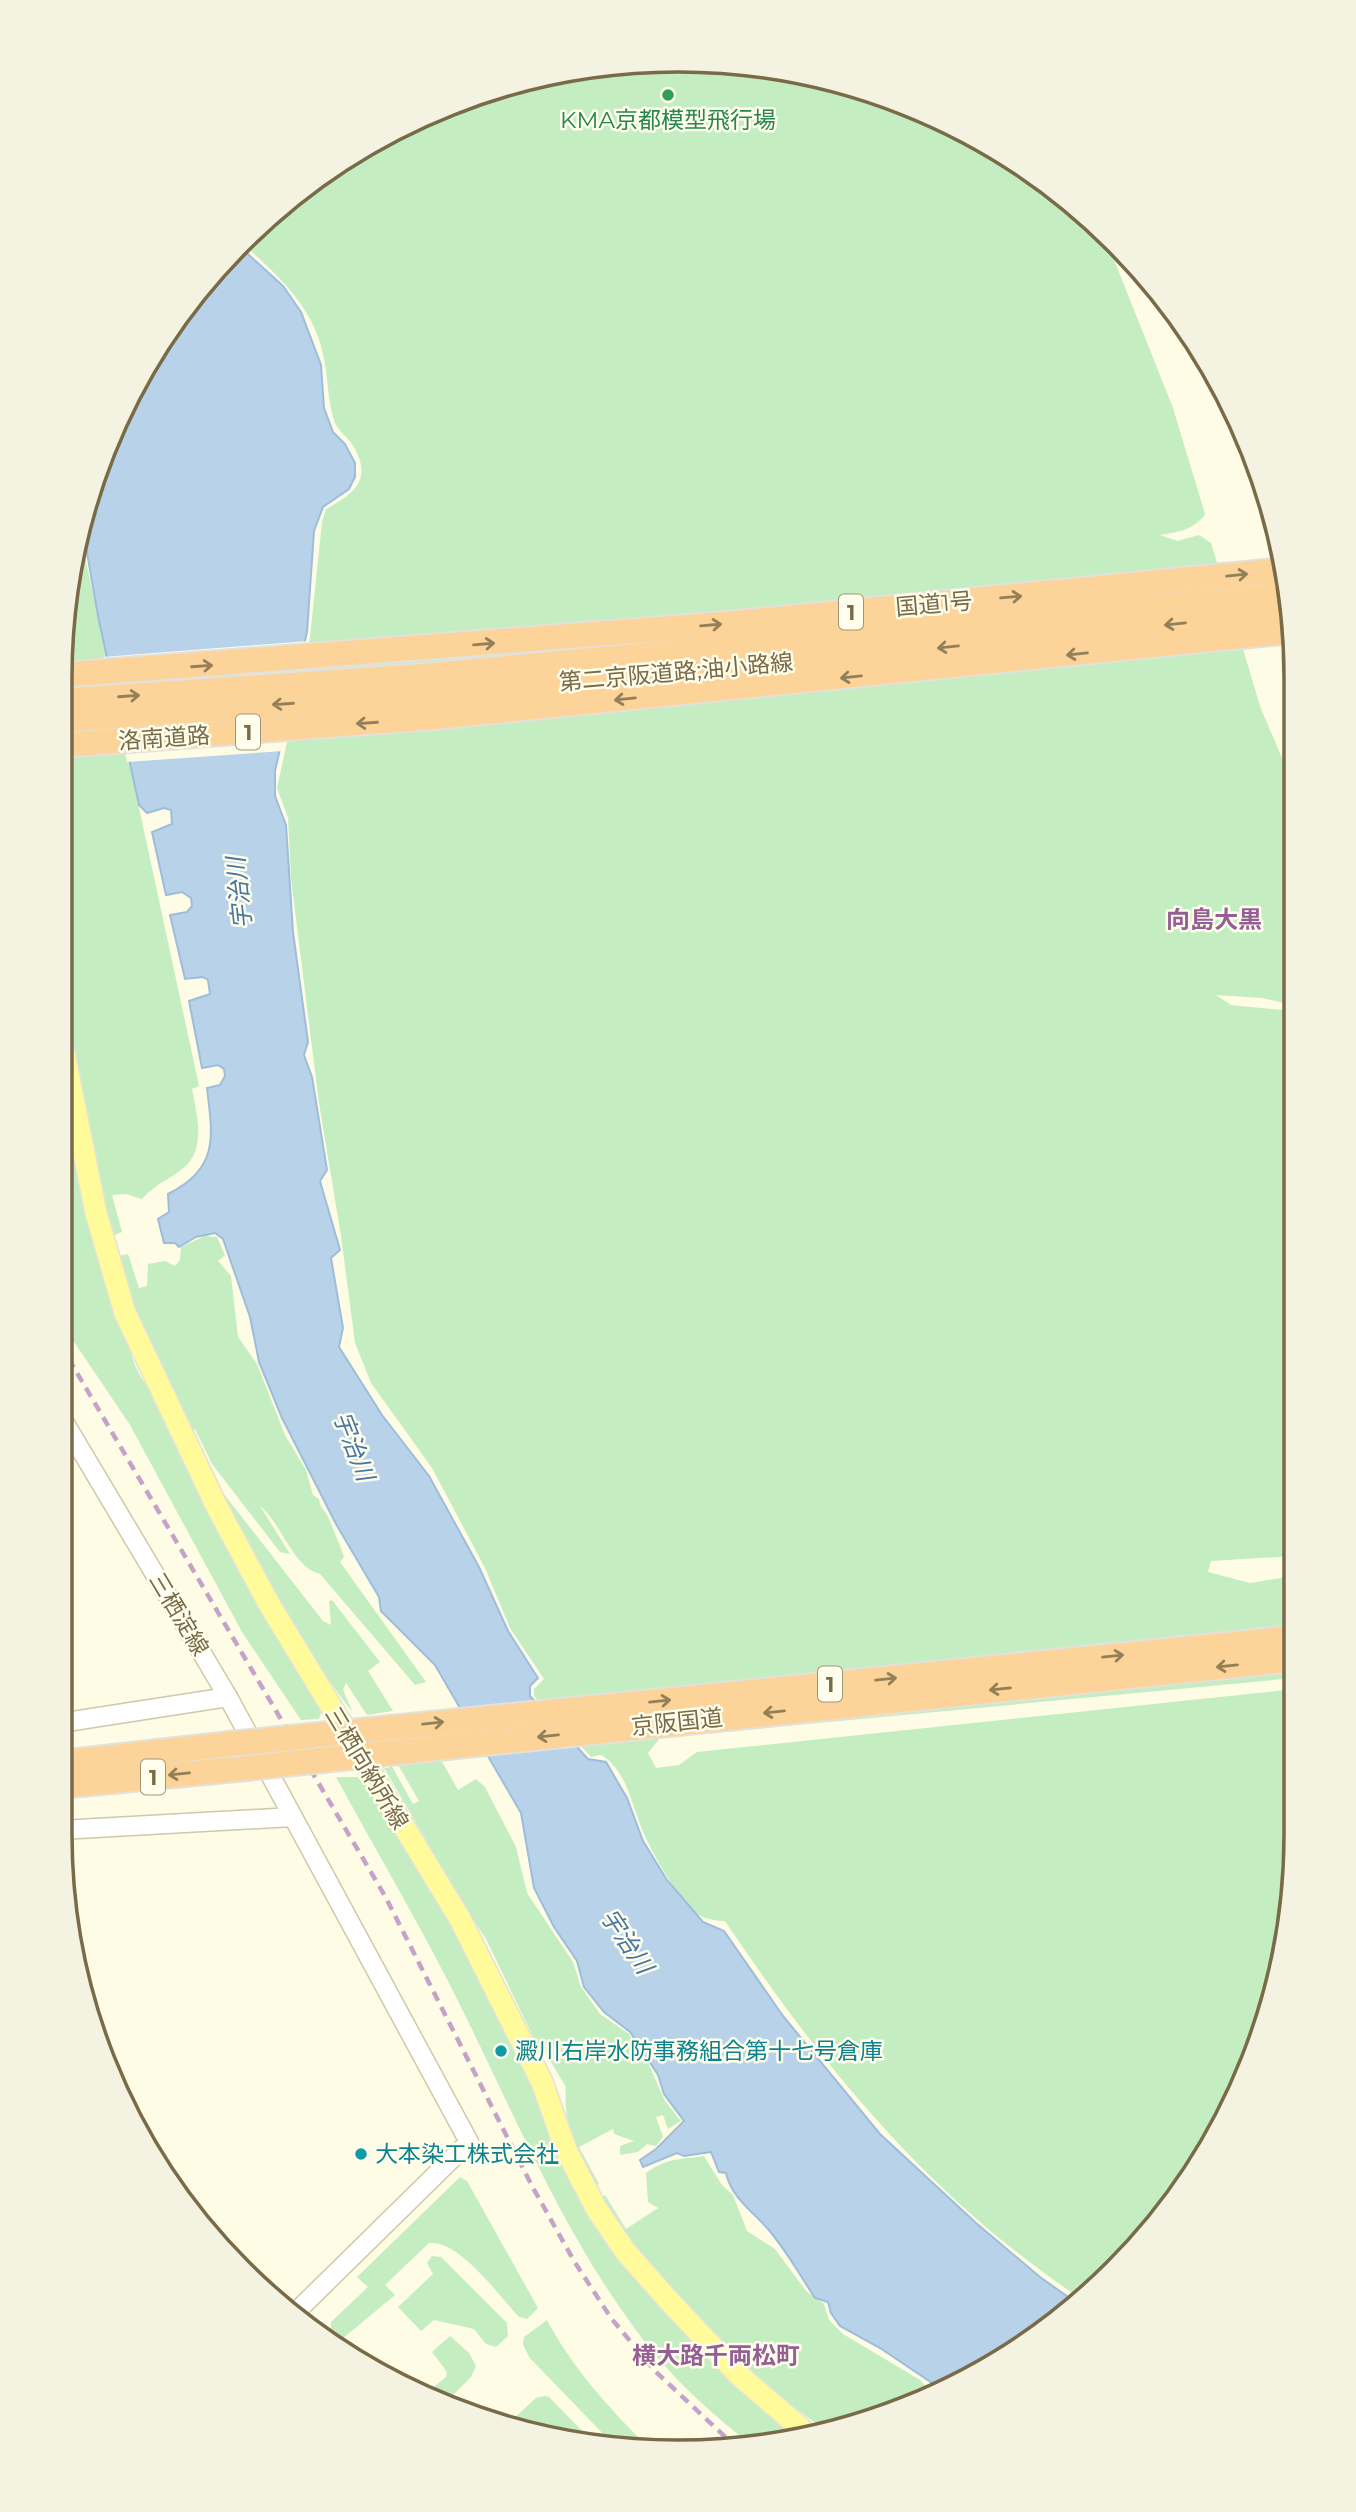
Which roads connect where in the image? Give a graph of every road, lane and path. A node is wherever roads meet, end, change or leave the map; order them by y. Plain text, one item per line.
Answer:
1 (1275, 571) edge
2 (1278, 595) edge
3 (1281, 614) edge
4 (1282, 632) edge
5 (72, 674) edge
6 (72, 700) edge
7 (72, 719) edge
8 (72, 745) edge
9 (72, 1097) edge
10 (72, 1110) edge
11 (76, 1118) junction
12 (72, 1435) edge
13 (1284, 1639) edge
14 (1284, 1660) edge
15 (228, 1697) junction
16 (72, 1721) edge
17 (355, 1731) junction
18 (368, 1754) junction
19 (72, 1762) edge
20 (72, 1785) edge
21 (293, 1817) junction
22 (72, 1829) edge
23 (300, 2308) edge
24 (800, 2428) edge

5 -> 1 highway, 国道1号 / 1
6 -> 2 highway, 第二京阪道路;油小路線 / 1
3 -> 7 highway, 第二京阪道路;油小路線 / 1
4 -> 8 highway, 洛南道路 / 1
9 - 11 main road, 三栖向納所線
10 - 11 street
11 - 17 main road, 三栖向納所線
12 - 15 street, 三栖淀線
17 -> 13 highway, 京阪国道 / 1
14 -> 18 highway, 京阪国道 / 1
15 - 16 street
15 - 21 street, 三栖淀線
17 - 18 main road, 三栖向納所線
17 - 19 highway, 京阪国道 / 1, bridge
18 -> 20 highway, 京阪国道 / 1, bridge
18 - 24 main road, 三栖向納所線
21 - 22 street
21 - 23 street, 三栖淀線

